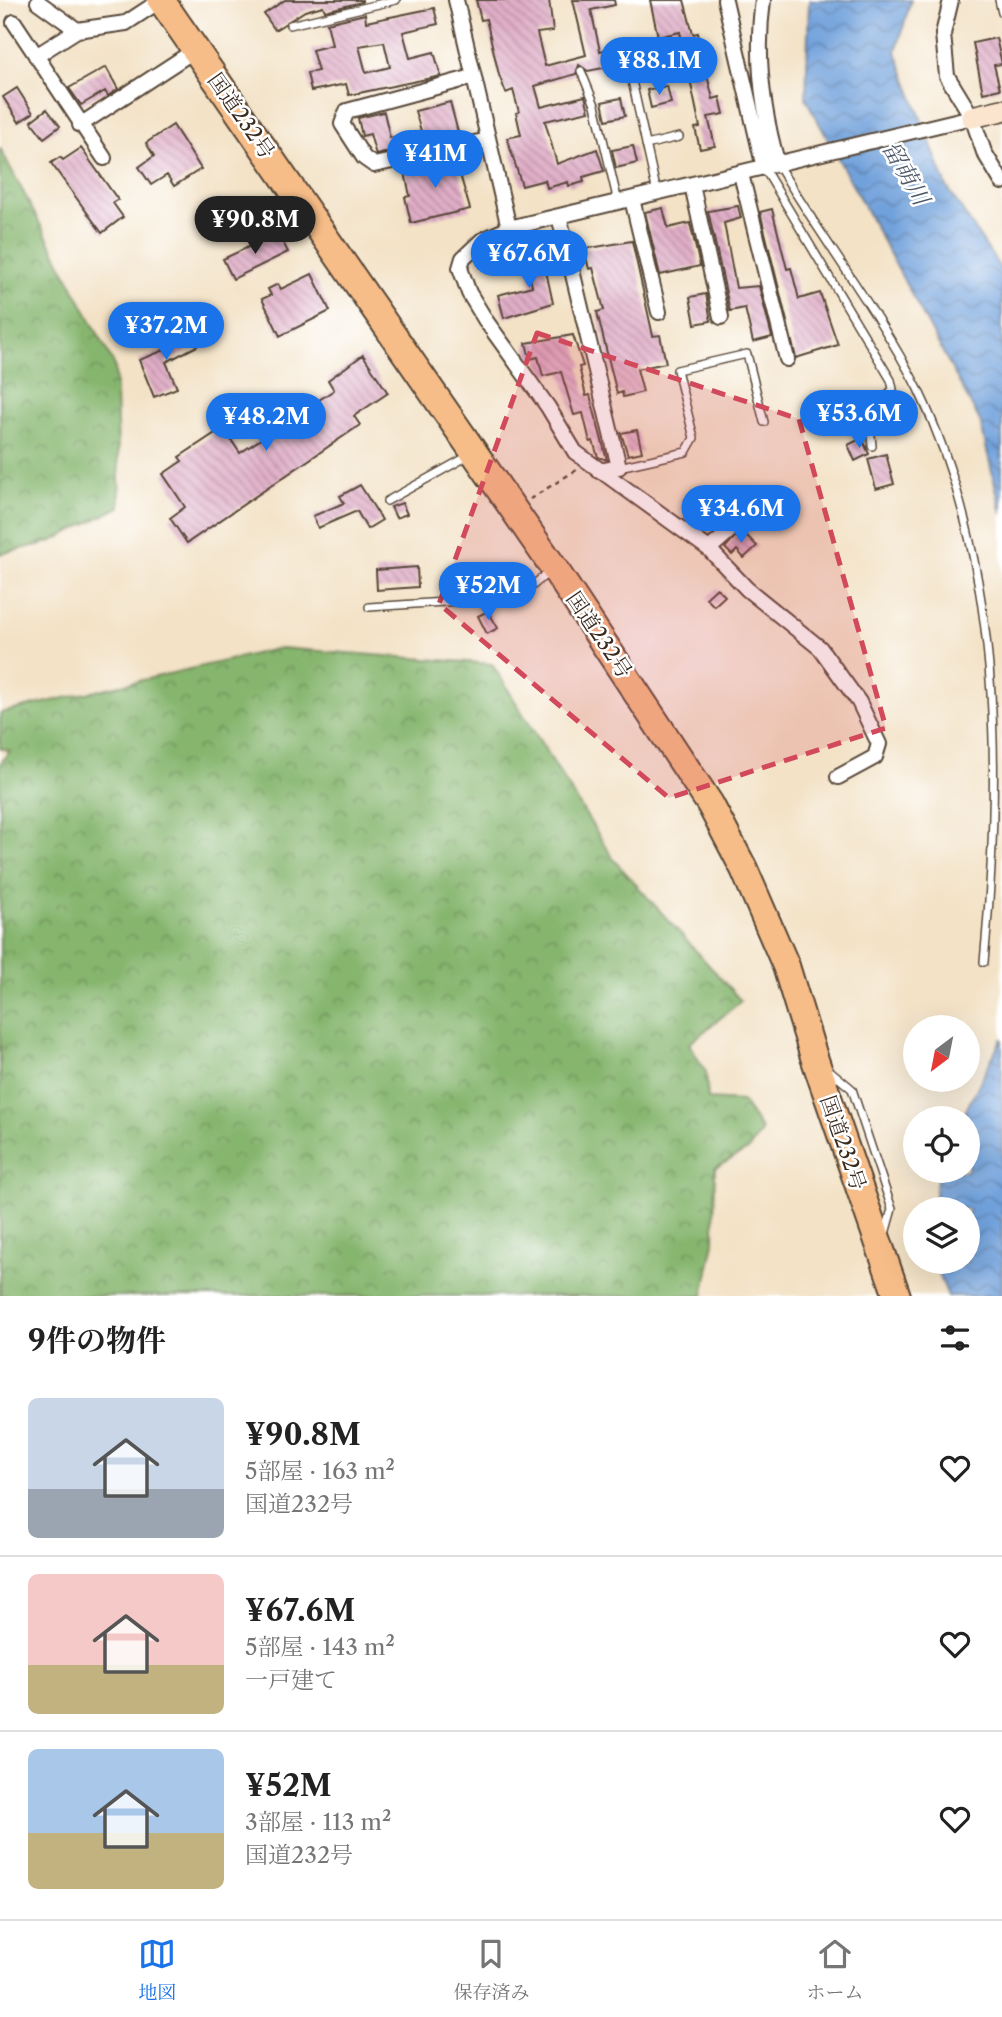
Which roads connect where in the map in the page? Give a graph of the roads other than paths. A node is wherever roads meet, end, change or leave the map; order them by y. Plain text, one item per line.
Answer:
1 (161, 0) edge
2 (396, 0) edge
3 (456, 0) edge
4 (725, 0) edge
5 (764, 0) edge
6 (951, 0) edge
7 (999, 0) edge
8 (38, 2) dead end
9 (1002, 13) edge
10 (14, 22) dead end
11 (290, 25) dead end
12 (77, 30) junction
13 (195, 50) junction
14 (626, 54) dead end
15 (36, 57) junction
16 (581, 71) dead end
17 (473, 77) junction
18 (1002, 110) edge
19 (968, 118) junction
20 (80, 125) junction
21 (679, 137) dead end
22 (488, 141) junction
23 (646, 145) junction
24 (104, 158) dead end
25 (775, 166) junction
26 (741, 174) junction
27 (1002, 182) edge
28 (692, 185) junction
29 (657, 193) junction
30 (625, 201) junction
31 (559, 216) junction
32 (509, 228) junction
33 (659, 312) dead end
34 (721, 317) dead end
35 (787, 359) dead end
36 (764, 422) dead end
37 (872, 446) dead end
38 (473, 453) junction
39 (619, 467) junction
40 (599, 471) junction
41 (387, 501) dead end
42 (732, 529) dead end
43 (709, 549) junction
44 (554, 568) junction
45 (369, 607) dead end
46 (838, 777) dead end
47 (984, 962) dead end
48 (897, 1296) edge

1 - 12 street
1 - 13 highway, 国道232号
2 - 11 lane
3 - 17 street
4 - 25 street
5 - 25 street
6 - 19 street
7 - 9 lane
8 - 12 street
10 - 15 street
12 - 15 street
13 - 20 street
13 - 38 highway, 国道232号
14 - 23 lane
15 - 20 street
16 - 30 lane
17 - 22 street
17 - 22 street
18 - 19 street
19 - 25 street
19 - 27 street
20 - 24 street
21 - 23 lane
22 - 32 street
23 - 29 lane
25 - 26 street
25 - 37 lane
25 - 47 lane
26 - 28 street
26 - 35 street
28 - 29 street
28 - 34 street
29 - 30 street
30 - 31 street
30 - 33 street
31 - 32 street
31 - 39 street
32 - 40 street
36 - 39 lane
38 - 41 lane
38 - 44 highway, 国道232号
39 - 40 street
40 - 43 street
42 - 43 street
43 - 46 street
44 - 45 lane
44 - 48 highway, 国道232号

